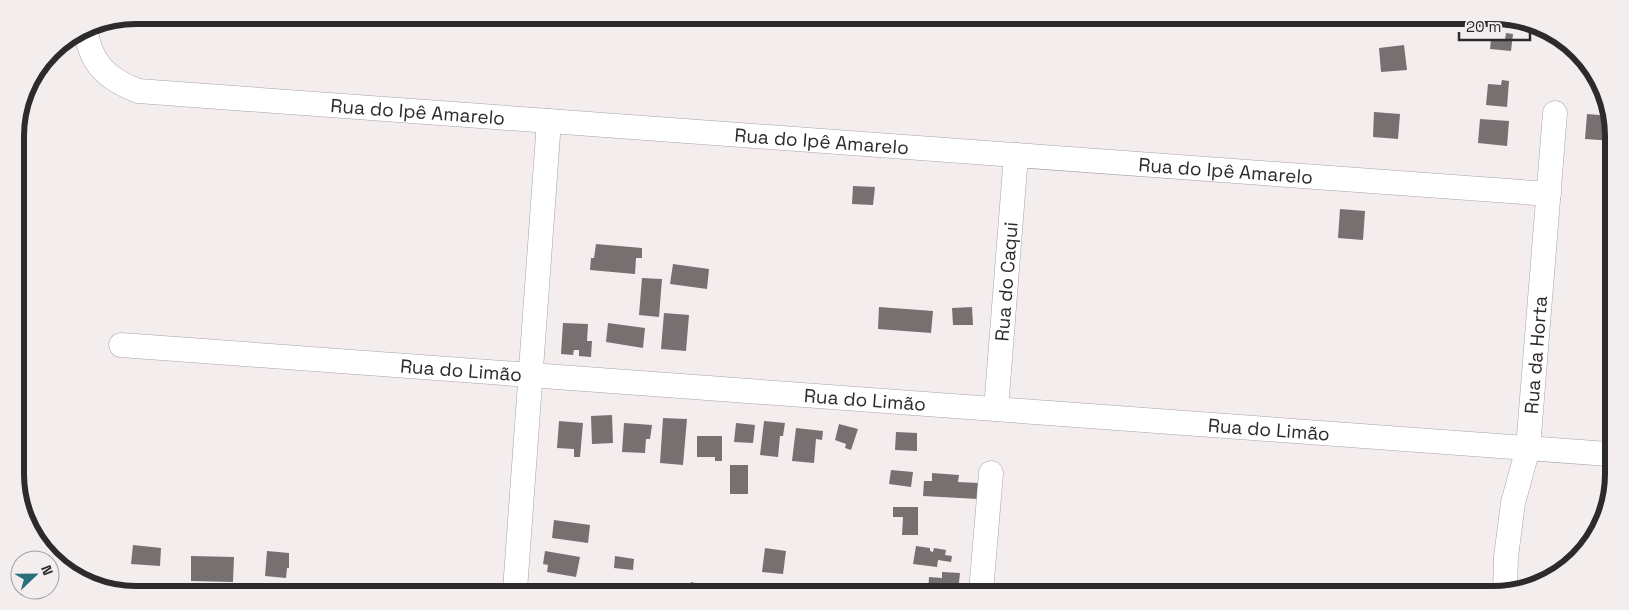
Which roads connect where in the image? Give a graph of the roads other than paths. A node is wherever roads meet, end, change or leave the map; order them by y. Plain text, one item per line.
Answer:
1 (86, 35) edge
2 (1555, 113) dead end
3 (549, 121) junction
4 (1016, 155) junction
5 (1549, 194) junction
6 (121, 345) dead end
7 (531, 375) junction
8 (996, 409) junction
9 (1528, 448) junction
10 (1605, 454) edge
11 (991, 473) dead end
12 (1505, 585) edge
13 (515, 586) edge
14 (982, 586) edge

1 - 3 street, Rua do Ipê Amarelo
2 - 5 street, Rua da Horta
3 - 4 street, Rua do Ipê Amarelo
3 - 7 street
4 - 5 street, Rua do Ipê Amarelo
4 - 8 street, Rua do Caqui
5 - 9 street, Rua da Horta
6 - 7 street, Rua do Limão
7 - 8 street, Rua do Limão
7 - 13 street
8 - 9 street, Rua do Limão
9 - 10 street, Rua do Limão
9 - 12 street, Rua da Horta
11 - 14 street

